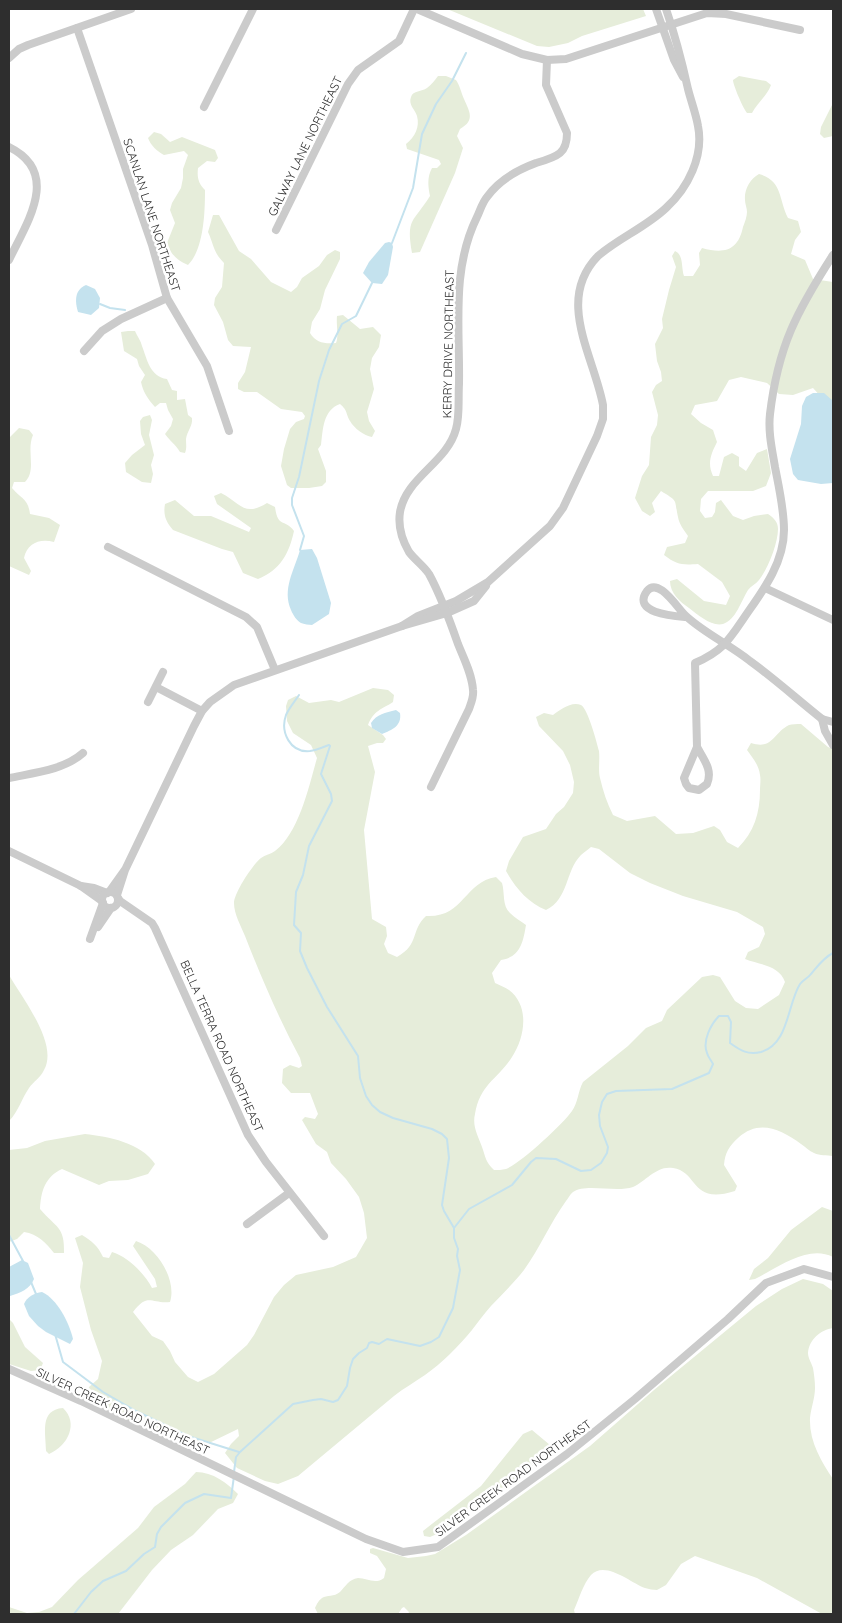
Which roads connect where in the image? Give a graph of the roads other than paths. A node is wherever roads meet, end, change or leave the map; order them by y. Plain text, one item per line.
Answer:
1 (130, 9) edge
2 (253, 9) edge
3 (416, 9) edge
4 (656, 9) edge
5 (666, 9) edge
6 (671, 24) junction
7 (662, 27) junction
8 (77, 28) junction
9 (800, 30) dead end
10 (9, 58) edge
11 (547, 60) junction
12 (688, 88) junction
13 (204, 107) dead end
14 (9, 147) edge
15 (276, 230) dead end
16 (833, 254) edge
17 (9, 260) edge
18 (167, 298) junction
19 (84, 351) dead end
20 (229, 432) dead end
21 (108, 547) dead end
22 (766, 588) junction
23 (445, 610) junction
24 (686, 617) junction
25 (833, 620) edge
26 (726, 644) junction
27 (275, 670) junction
28 (163, 672) dead end
29 (156, 687) junction
30 (148, 702) dead end
31 (202, 711) junction
32 (822, 719) junction
33 (833, 722) edge
34 (833, 745) edge
35 (697, 748) junction
36 (83, 753) dead end
37 (9, 778) edge
38 (431, 787) dead end
39 (9, 851) edge
40 (81, 886) junction
41 (113, 894) junction
42 (102, 902) junction
43 (112, 908) junction
44 (137, 913) junction
45 (289, 1193) junction
46 (247, 1224) dead end
47 (324, 1236) dead end
48 (833, 1277) edge
49 (9, 1370) edge

1 - 8 street
2 - 13 street
3 - 11 street
3 - 15 street, GALWAY LANE NORTHEAST
4 - 7 street
5 - 6 street
6 - 7 street
6 - 9 street
6 - 12 street
7 - 11 street
7 - 12 street
8 - 10 street
8 - 18 street, SCANLAN LANE NORTHEAST
11 - 23 street, KERRY DRIVE NORTHEAST
12 - 23 street
14 - 17 street
16 - 22 street
18 - 19 street
18 - 20 street, SCANLAN LANE NORTHEAST
21 - 27 street
22 - 25 street
22 - 26 street
23 - 27 street
23 - 38 street, KERRY DRIVE NORTHEAST
24 - 24 street
24 - 26 street
26 - 32 street
26 - 35 street
27 - 31 street
28 - 29 street
29 - 30 street
29 - 31 street
31 - 41 street
32 - 33 street
32 - 34 street
35 - 35 street
36 - 37 street
39 - 40 street, BELLA TERRA ROAD NORTHEAST
40 - 41 street, BELLA TERRA ROAD NORTHEAST
40 - 42 street, BELLA TERRA ROAD NORTHEAST
41 - 42 street
41 - 43 street
41 - 44 street, BELLA TERRA ROAD NORTHEAST
42 - 43 street
42 - 43 street
43 - 44 street, BELLA TERRA ROAD NORTHEAST
44 - 45 street, BELLA TERRA ROAD NORTHEAST
45 - 46 street
45 - 47 street, BELLA TERRA ROAD NORTHEAST
48 - 49 street, SILVER CREEK ROAD NORTHEAST

